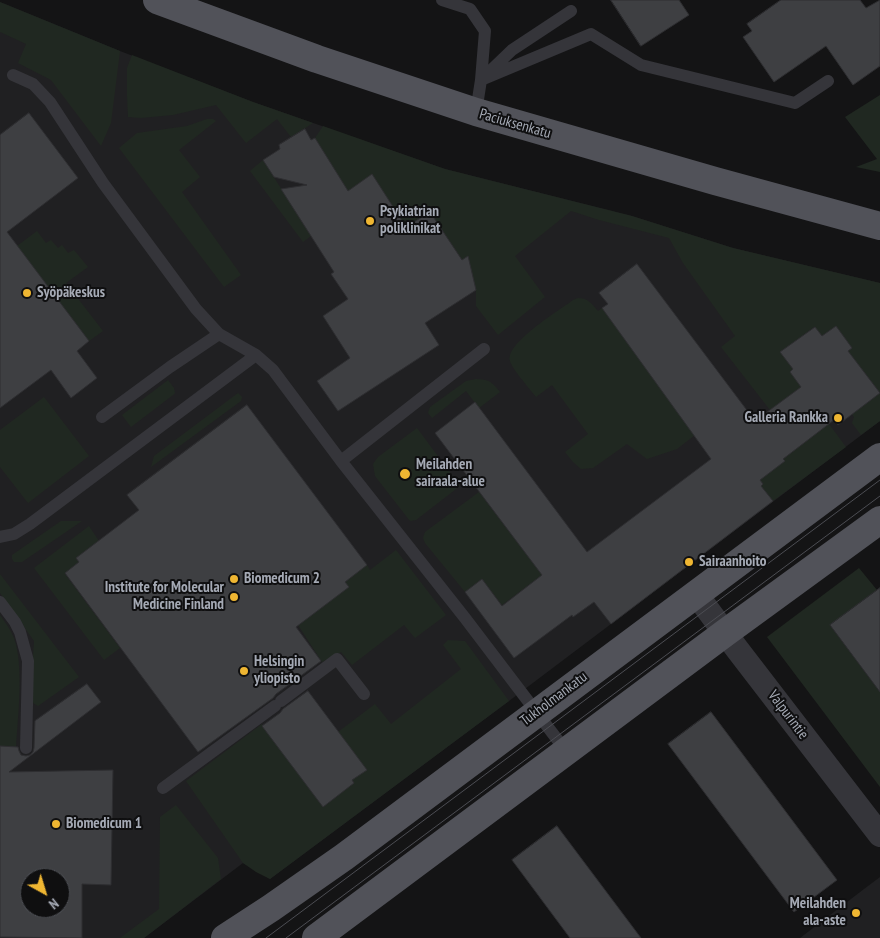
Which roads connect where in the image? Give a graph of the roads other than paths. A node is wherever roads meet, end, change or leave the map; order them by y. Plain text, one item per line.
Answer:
1 (157, 0) edge
2 (442, 0) edge
3 (571, 11) dead end
4 (13, 75) dead end
5 (481, 80) junction
6 (828, 81) dead end
7 (476, 112) junction
8 (880, 226) edge
9 (219, 334) junction
10 (484, 349) dead end
11 (256, 355) junction
12 (102, 417) dead end
13 (880, 457) edge
14 (341, 461) junction
15 (880, 520) edge
16 (0, 537) edge
17 (696, 594) junction
18 (0, 602) edge
19 (725, 633) junction
20 (364, 694) dead end
21 (536, 712) junction
22 (26, 748) dead end
23 (566, 751) junction
24 (163, 788) dead end
25 (880, 835) edge
26 (225, 938) edge
27 (316, 938) edge

1 - 7 main road, Paciuksenkatu
2 - 5 lane
3 - 5 lane
4 - 9 lane
5 - 6 lane
5 - 7 lane
7 - 8 main road, Paciuksenkatu
9 - 11 lane
9 - 12 lane
10 - 14 lane
11 - 14 lane
11 - 16 lane
13 - 17 main road, Tukholmankatu
14 - 21 lane
15 - 19 main road
17 - 19 street, Valpurintie
17 - 21 main road, Tukholmankatu
18 - 22 lane
19 - 23 main road
19 - 25 street, Valpurintie
20 - 24 lane
21 - 23 lane
21 - 26 main road, Tukholmankatu
23 - 27 main road

